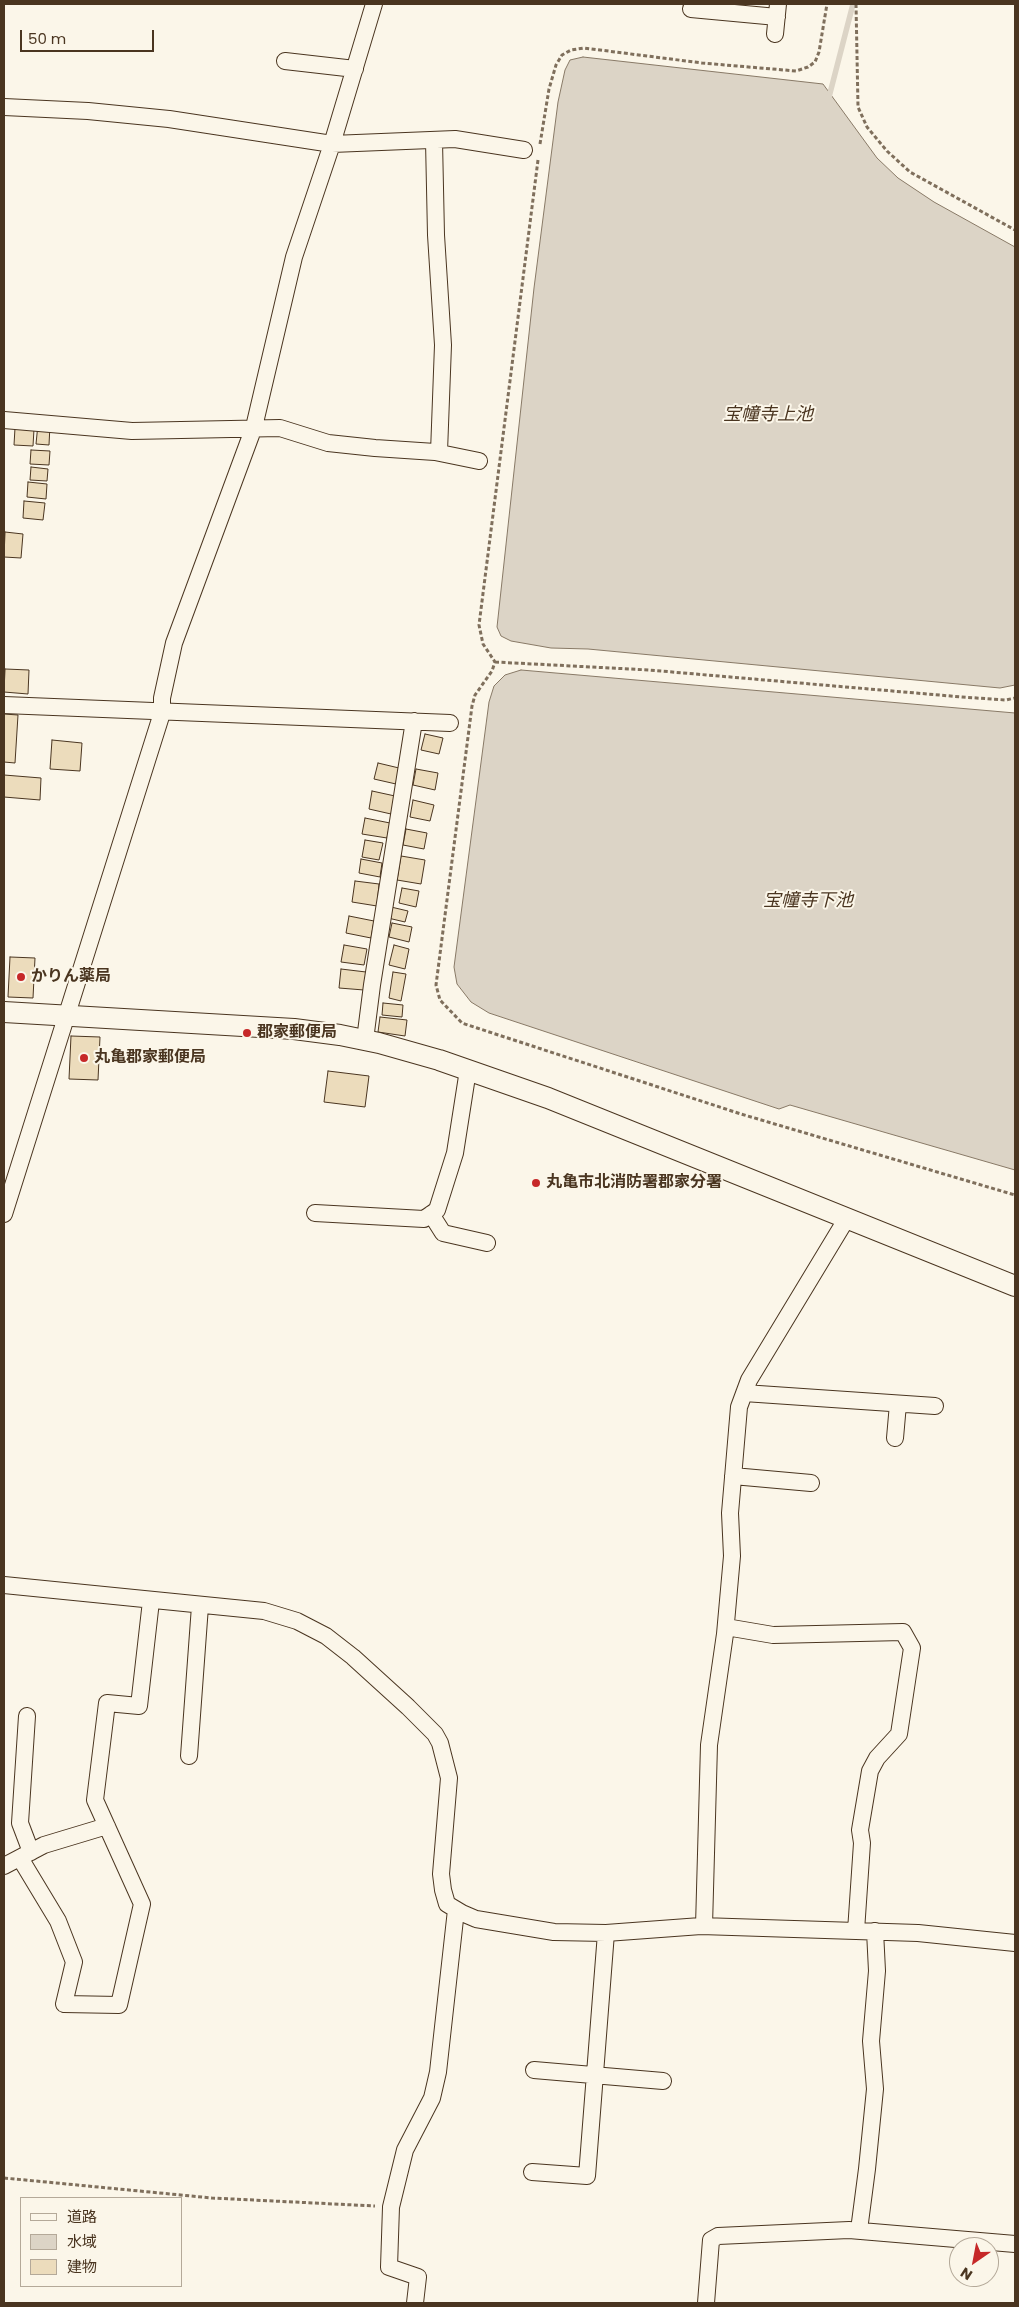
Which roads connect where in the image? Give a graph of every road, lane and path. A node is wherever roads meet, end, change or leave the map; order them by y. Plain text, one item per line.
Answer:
1 (374, 4) edge
2 (827, 4) edge
3 (856, 4) edge
4 (691, 9) dead end
5 (777, 10) edge
6 (775, 34) dead end
7 (285, 61) dead end
8 (355, 69) junction
9 (4, 107) edge
10 (434, 140) junction
11 (332, 144) junction
12 (524, 150) dead end
13 (1015, 230) edge
14 (4, 420) edge
15 (254, 428) junction
16 (439, 452) junction
17 (479, 461) dead end
18 (495, 662) junction
19 (1015, 698) edge
20 (4, 705) edge
21 (162, 713) junction
22 (414, 721) junction
23 (450, 723) dead end
24 (4, 1012) edge
25 (66, 1017) junction
26 (365, 1040) junction
27 (468, 1070) junction
28 (1015, 1194) edge
29 (315, 1213) dead end
30 (4, 1214) edge
31 (431, 1214) junction
32 (847, 1218) junction
33 (487, 1243) dead end
34 (1015, 1286) edge
35 (744, 1393) junction
36 (898, 1404) junction
37 (935, 1406) dead end
38 (895, 1438) dead end
39 (733, 1476) junction
40 (811, 1483) dead end
41 (4, 1585) edge
42 (151, 1601) junction
43 (200, 1606) junction
44 (726, 1627) junction
45 (27, 1716) dead end
46 (189, 1756) dead end
47 (107, 1826) junction
48 (25, 1855) junction
49 (4, 1866) edge
50 (456, 1910) junction
51 (704, 1926) junction
52 (856, 1931) junction
53 (875, 1931) junction
54 (606, 1933) junction
55 (1015, 1943) edge
56 (534, 2070) dead end
57 (595, 2075) junction
58 (663, 2081) dead end
59 (532, 2172) dead end
60 (4, 2178) edge
61 (391, 2206) junction
62 (858, 2230) junction
63 (1015, 2244) edge
64 (415, 2303) edge
65 (706, 2303) edge

1 - 8 street
2 - 18 path
3 - 13 path
4 - 5 street
5 - 6 street
7 - 8 street
8 - 11 street
9 - 11 street
10 - 11 street
10 - 12 street
10 - 16 street
11 - 15 street
14 - 15 street
15 - 16 street
15 - 21 street
16 - 17 street
18 - 19 path
18 - 28 path
20 - 21 street
21 - 22 street
21 - 25 street
22 - 23 street
22 - 26 street
24 - 25 street
25 - 26 street
25 - 30 street
26 - 27 street
27 - 31 street
27 - 32 street
29 - 31 street
31 - 33 street
32 - 34 street
32 - 35 street
35 - 36 street
35 - 39 street
36 - 37 street
36 - 38 street
39 - 40 street
39 - 44 street
41 - 42 street
42 - 43 street
42 - 47 street
43 - 46 street
43 - 50 street
44 - 51 street
44 - 52 street
45 - 48 street
47 - 48 street
47 - 48 street
48 - 49 street
50 - 54 street
50 - 61 street
51 - 52 street
51 - 54 street
52 - 53 street
53 - 55 street
53 - 62 street
54 - 57 street
56 - 57 street
57 - 58 street
57 - 59 street
60 - 61 path
61 - 64 street
62 - 63 street
62 - 65 street

